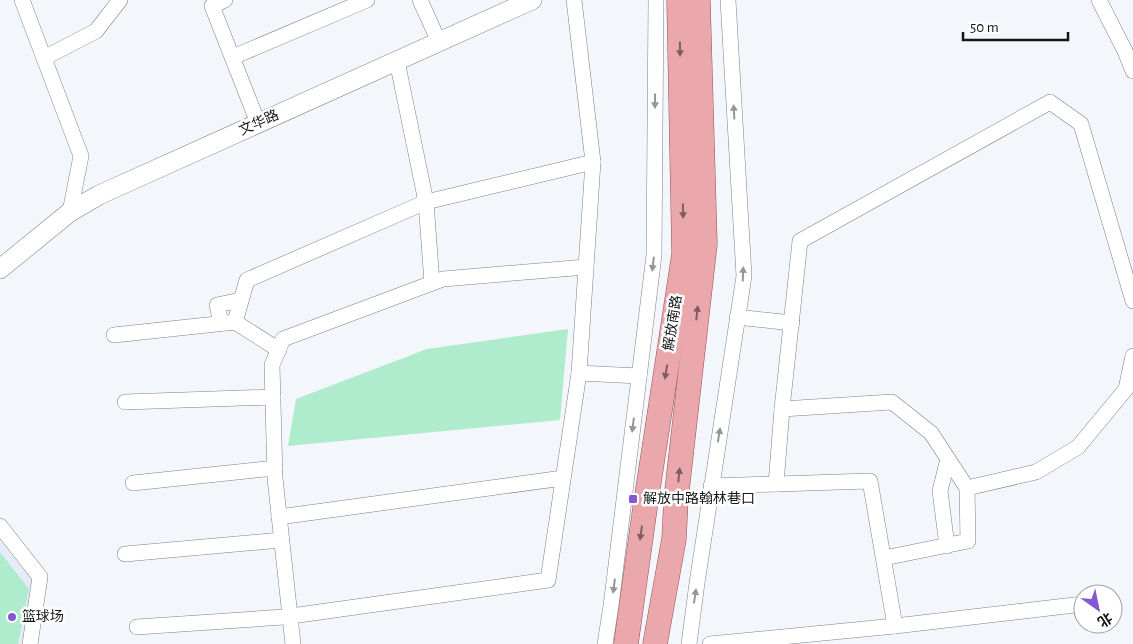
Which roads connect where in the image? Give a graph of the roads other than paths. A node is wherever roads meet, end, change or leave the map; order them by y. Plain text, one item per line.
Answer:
1 (22, 0) edge
2 (120, 0) edge
3 (225, 0) edge
4 (366, 0) edge
5 (420, 0) edge
6 (532, 0) edge
7 (574, 0) edge
8 (656, 0) edge
9 (679, 0) edge
10 (698, 0) edge
11 (728, 0) edge
12 (1099, 0) edge
13 (439, 42) junction
14 (233, 57) junction
15 (44, 58) junction
16 (397, 61) junction
17 (1133, 71) edge
18 (258, 123) junction
19 (593, 162) junction
20 (426, 202) junction
21 (70, 212) junction
22 (586, 267) junction
23 (0, 270) edge
24 (432, 283) junction
25 (241, 300) junction
26 (1133, 301) edge
27 (737, 317) junction
28 (228, 323) junction
29 (792, 323) junction
30 (114, 335) dead end
31 (279, 350) junction
32 (1133, 356) edge
33 (579, 373) junction
34 (639, 376) junction
35 (273, 397) junction
36 (125, 402) dead end
37 (782, 409) junction
38 (948, 459) junction
39 (275, 468) junction
40 (564, 478) junction
41 (133, 483) dead end
42 (776, 484) junction
43 (712, 486) junction
44 (967, 488) junction
45 (279, 517) junction
46 (0, 526) edge
47 (282, 540) junction
48 (947, 546) junction
49 (125, 554) dead end
50 (884, 558) junction
51 (1073, 605) edge
52 (290, 616) junction
53 (895, 626) junction
54 (137, 627) dead end
55 (30, 644) edge
56 (293, 644) edge
57 (605, 644) edge
58 (626, 644) edge
59 (655, 644) edge
60 (688, 644) edge
61 (710, 644) edge

1 - 15 street
2 - 15 street
3 - 14 street
4 - 14 street
5 - 13 street
6 - 13 street, 文华路
7 - 19 street
8 -> 34 street
9 -> 58 main road, 解放南路
59 -> 10 main road, 解放南路
27 -> 11 street
12 - 17 street
13 - 16 street, 文华路
14 - 18 street
15 - 21 street
16 - 18 street, 文华路
16 - 20 street
18 - 21 street, 文华路
19 - 20 street
19 - 22 street
20 - 24 street
20 - 25 street
21 - 23 street, 文华路
22 - 24 street
22 - 33 street
24 - 31 street
25 - 28 street
25 - 28 street
26 - 29 street
27 - 29 street
43 -> 27 street
28 - 30 street
28 - 31 street
29 - 37 street
31 - 35 street
32 - 44 street
33 - 34 street
33 - 40 street
34 -> 57 street
35 - 36 street
35 - 39 street
37 - 38 street
37 - 42 street
38 - 44 street
38 - 48 street
39 - 41 street
39 - 45 street
40 - 45 street
40 - 52 street
42 - 43 street
42 - 50 street
60 -> 43 street
44 - 48 street
45 - 47 street
46 - 55 street
47 - 49 street
47 - 52 street
48 - 50 street
50 - 53 street
51 - 53 street
52 - 54 street
52 - 56 street
53 - 61 street

